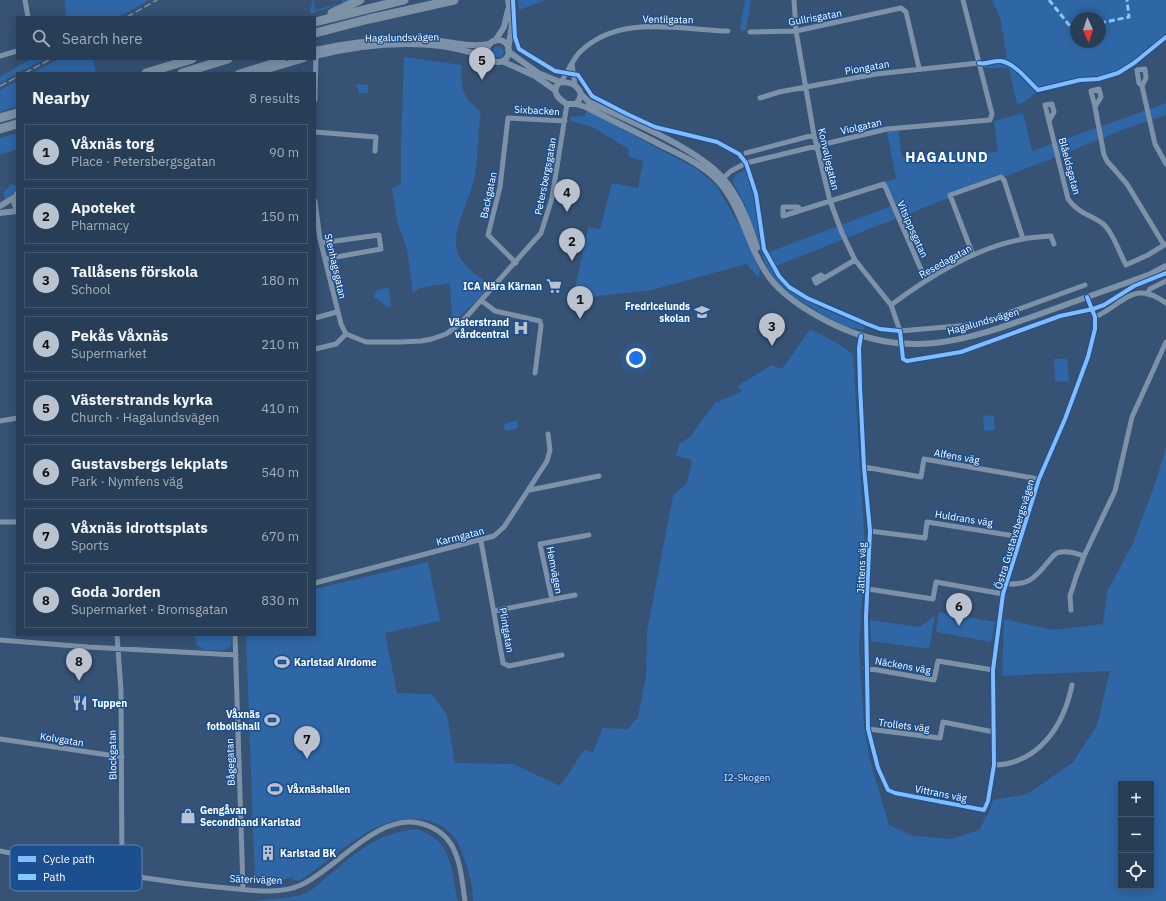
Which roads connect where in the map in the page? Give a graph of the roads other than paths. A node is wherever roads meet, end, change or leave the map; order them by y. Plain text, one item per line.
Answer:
1 (26, 0) edge
2 (360, 0) edge
3 (404, 0) edge
4 (454, 0) edge
5 (508, 0) edge
6 (794, 0) edge
7 (963, 0) edge
8 (509, 9) junction
9 (28, 16) edge
10 (316, 21) edge
11 (316, 21) edge
12 (728, 31) dead end
13 (796, 31) junction
14 (750, 32) dead end
15 (316, 33) edge
16 (492, 42) junction
17 (16, 51) edge
18 (509, 51) junction
19 (316, 53) edge
20 (0, 56) edge
21 (489, 58) junction
22 (189, 60) edge
23 (225, 60) edge
24 (280, 60) edge
25 (301, 60) edge
26 (316, 60) edge
27 (502, 61) junction
28 (979, 63) junction
29 (572, 64) junction
30 (919, 68) junction
31 (149, 72) edge
32 (185, 72) edge
33 (241, 72) edge
34 (259, 72) edge
35 (316, 72) edge
36 (561, 82) junction
37 (575, 85) junction
38 (1142, 86) dead end
39 (806, 88) junction
40 (555, 90) junction
41 (581, 94) junction
42 (760, 98) dead end
43 (566, 104) junction
44 (576, 104) junction
45 (1095, 107) dead end
46 (16, 113) edge
47 (0, 118) edge
48 (508, 118) joint
49 (565, 121) junction
50 (1049, 121) dead end
51 (16, 124) edge
52 (16, 128) edge
53 (0, 129) edge
54 (316, 132) edge
55 (814, 135) junction
56 (817, 145) junction
57 (375, 151) dead end
58 (746, 153) dead end
59 (1166, 164) edge
60 (721, 180) junction
61 (16, 196) edge
62 (830, 201) junction
63 (0, 206) edge
64 (16, 207) edge
65 (316, 208) edge
66 (16, 210) edge
67 (801, 210) dead end
68 (0, 213) edge
69 (1023, 239) junction
70 (321, 243) junction
71 (1054, 244) dead end
72 (1165, 245) edge
73 (973, 255) junction
74 (325, 259) junction
75 (855, 260) junction
76 (516, 263) junction
77 (1166, 266) edge
78 (825, 278) dead end
79 (926, 281) junction
80 (1166, 281) edge
81 (1085, 285) dead end
82 (1147, 294) junction
83 (1087, 297) junction
84 (482, 301) junction
85 (1166, 303) edge
86 (891, 305) junction
87 (338, 312) junction
88 (1095, 317) junction
89 (316, 318) edge
90 (346, 334) junction
91 (861, 336) junction
92 (1166, 342) edge
93 (316, 349) edge
94 (535, 373) dead end
95 (16, 418) edge
96 (0, 421) edge
97 (548, 434) dead end
98 (864, 467) junction
99 (599, 476) dead end
100 (1039, 479) junction
101 (530, 490) junction
102 (0, 522) edge
103 (16, 522) edge
104 (870, 531) junction
105 (589, 535) dead end
106 (1021, 537) junction
107 (481, 541) junction
108 (1084, 556) junction
109 (316, 583) edge
110 (1007, 584) junction
111 (868, 589) junction
112 (1004, 594) junction
113 (575, 595) dead end
114 (552, 600) junction
115 (1071, 610) dead end
116 (494, 612) junction
117 (118, 636) edge
118 (235, 636) edge
119 (0, 640) edge
120 (118, 649) junction
121 (236, 655) junction
122 (562, 655) dead end
123 (866, 668) junction
124 (993, 670) junction
125 (1072, 685) dead end
126 (868, 729) junction
127 (994, 732) junction
128 (0, 739) edge
129 (122, 757) junction
130 (994, 765) junction
131 (895, 793) joint
132 (984, 810) joint
133 (122, 845) edge
134 (0, 851) edge
135 (10, 853) edge
136 (142, 877) edge
137 (243, 889) junction
138 (465, 901) edge

1 - 9 street
2 - 10 highway
3 - 11 highway
4 - 15 highway
5 - 8 street
6 - 13 street, Konvaljegatan
7 - 28 street
8 - 16 street
8 - 18 street
12 - 29 street, Ventilgatan
13 - 14 street, Gullrisgatan
13 - 30 street, Gullrisgatan
13 - 39 street, Konvaljegatan
16 - 18 street
16 - 19 street, Hagalundsvägen
16 - 21 street
17 - 20 street
18 - 27 street
18 - 36 street
19 - 21 street, Hagalundsvägen
21 - 27 street
22 - 31 highway
23 - 32 highway
24 - 33 street
25 - 34 street
26 - 35 street
27 - 40 street
28 - 30 street, Piongatan
28 - 56 street, Violgatan
29 - 36 street, Ventilgatan
29 - 37 street
30 - 39 street, Piongatan
36 - 37 street
36 - 40 street
37 - 41 street
38 - 59 street
39 - 42 street, Piongatan
39 - 55 street, Konvaljegatan
40 - 43 street
41 - 44 street
41 - 60 street, Hagalundsvägen
43 - 44 street
43 - 49 street, Petersbergsgatan
44 - 60 street, Hagalundsvägen
45 - 72 street
46 - 47 highway
48 - 49 street, Sixbacken
48 - 76 street, Backgatan
49 - 76 street, Petersbergsgatan
50 - 72 street, Blåeldsgatan
51 - 53 highway
52 - 53 highway
54 - 57 street
55 - 56 street, Konvaljegatan
55 - 58 street
56 - 60 street, Violgatan
56 - 62 street, Konvaljegatan
60 - 91 street, Hagalundsvägen
61 - 63 street
61 - 64 street
62 - 67 street
62 - 75 street, Konvaljegatan
62 - 79 street, Vitsippsgatan
65 - 70 street, Stenhagsgatan
66 - 68 street
69 - 71 street, Resedagatan
69 - 73 street, Resedagatan
69 - 73 street
70 - 74 street, Stenhagsgatan
70 - 74 street
73 - 79 street, Resedagatan
74 - 87 street, Stenhagsgatan
75 - 78 street
75 - 86 street, Konvaljegatan
76 - 84 street, Petersbergsgatan
77 - 83 street, Hagalundsvägen
79 - 86 street, Resedagatan
80 - 82 street
81 - 86 street, Konvaljegatan
82 - 85 street
82 - 88 street
83 - 88 street, Östra Gustavsbergsvägen
83 - 91 street, Hagalundsvägen
84 - 90 street, Petersbergsgatan
84 - 94 street
87 - 89 street
87 - 90 street, Stenhagsgatan
88 - 100 street, Östra Gustavsbergsvägen
90 - 93 street
91 - 98 street, Jättens väg
92 - 108 street
95 - 96 street
97 - 101 street, Karmgatan
98 - 100 street, Alfens väg
98 - 104 street, Jättens väg
99 - 101 street
100 - 106 street, Östra Gustavsbergsvägen
101 - 107 street, Karmgatan
102 - 103 street
104 - 106 street, Huldrans väg
104 - 111 street, Jättens väg
105 - 114 street, Hemvägen
106 - 110 street, Östra Gustavsbergsvägen
107 - 109 street, Karmgatan
107 - 116 street, Plintgatan
108 - 110 street
108 - 115 street
110 - 112 street, Östra Gustavsbergsvägen
111 - 112 street
111 - 123 street, Jättens väg
112 - 124 street, Östra Gustavsbergsvägen
113 - 114 street, Hemvägen
114 - 116 street, Hemvägen
116 - 122 street, Plintgatan
117 - 120 street, Blockgatan
118 - 121 street, Bågegatan
119 - 120 street
120 - 121 street
120 - 129 street, Blockgatan
121 - 137 street, Bågegatan
123 - 124 street, Näckens väg
123 - 126 street, Jättens väg
124 - 127 street, Östra Gustavsbergsvägen
125 - 130 street
126 - 127 street, Trollets väg
126 - 131 street, Jättens väg
127 - 130 street, Östra Gustavsbergsvägen
128 - 129 street, Kolvgatan
129 - 133 street, Blockgatan
130 - 132 street, Östra Gustavsbergsvägen
131 - 132 street, Vittrans väg
134 - 135 street, Säterivägen
136 - 137 street, Säterivägen
137 - 138 street, Säterivägen

